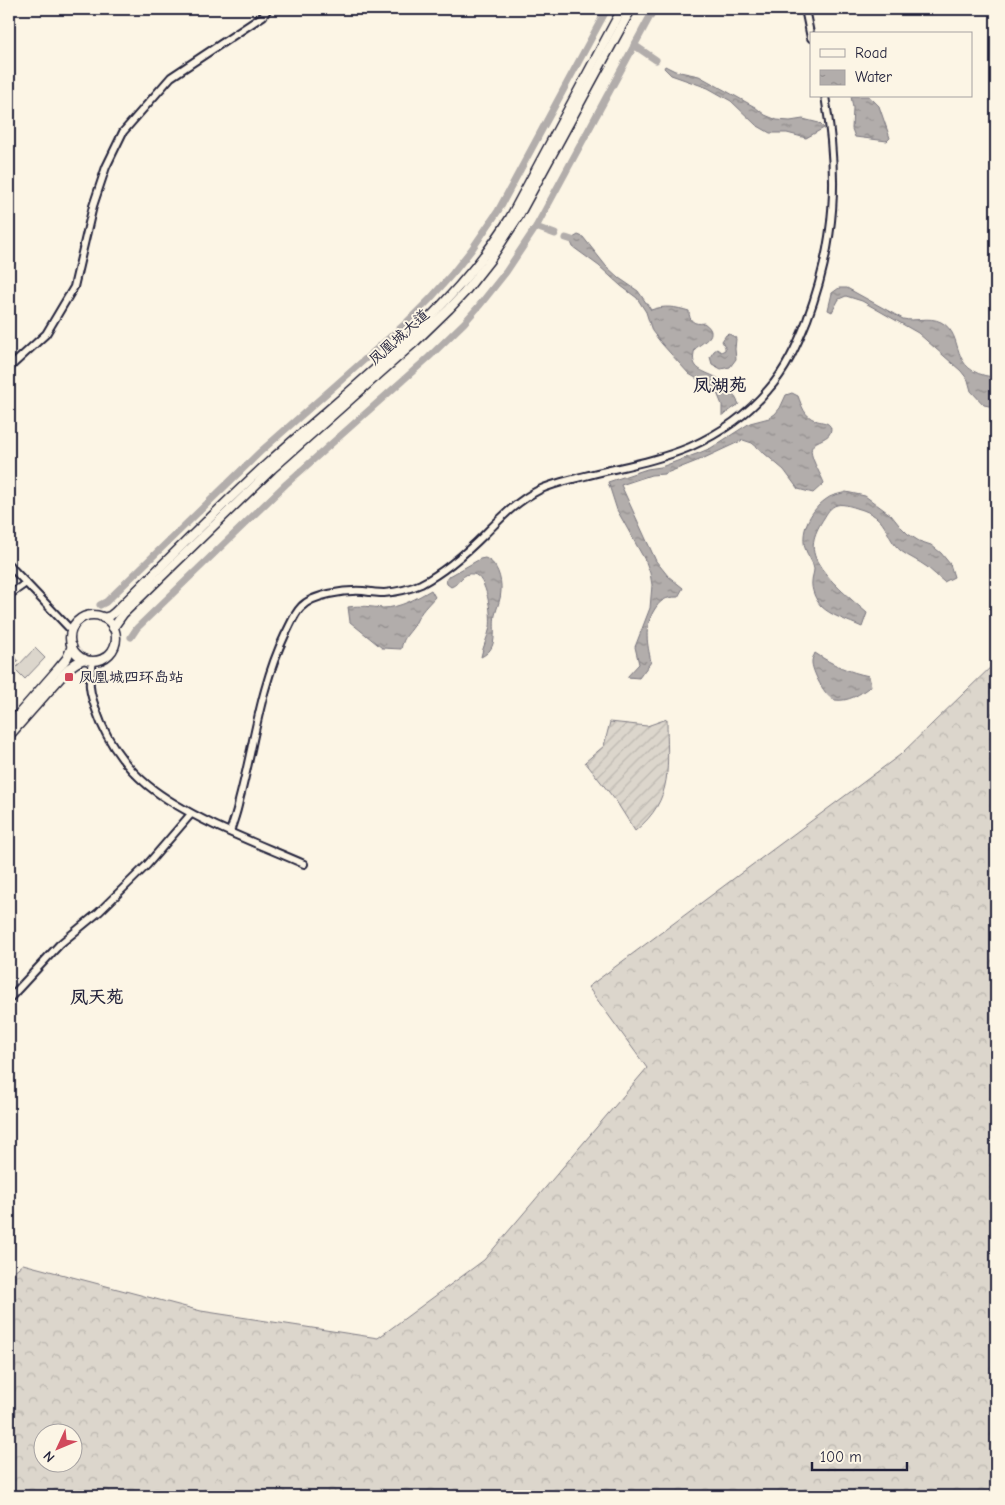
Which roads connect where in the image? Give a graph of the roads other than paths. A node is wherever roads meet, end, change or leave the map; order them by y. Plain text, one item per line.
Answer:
1 (268, 9) edge
2 (622, 9) edge
3 (632, 9) edge
4 (805, 9) edge
5 (810, 33) edge
6 (825, 98) edge
7 (9, 368) edge
8 (9, 564) edge
9 (26, 583) junction
10 (9, 595) edge
11 (103, 618) junction
12 (113, 628) junction
13 (71, 630) junction
14 (72, 646) junction
15 (84, 659) junction
16 (93, 661) junction
17 (9, 725) edge
18 (9, 736) edge
19 (191, 814) junction
20 (230, 832) junction
21 (304, 864) dead end
22 (9, 999) edge

1 - 7 street
2 - 11 main road, 凤凰城大道
3 - 12 main road, 凤凰城大道
4 - 5 street
6 - 20 street
8 - 9 street
9 - 10 street
9 - 13 street
11 - 12 main road
11 - 13 main road
12 - 16 main road
13 - 14 main road
14 - 15 main road
14 - 17 main road
15 - 16 main road
15 - 18 main road
16 - 19 street
19 - 20 street
19 - 22 street
20 - 21 street

